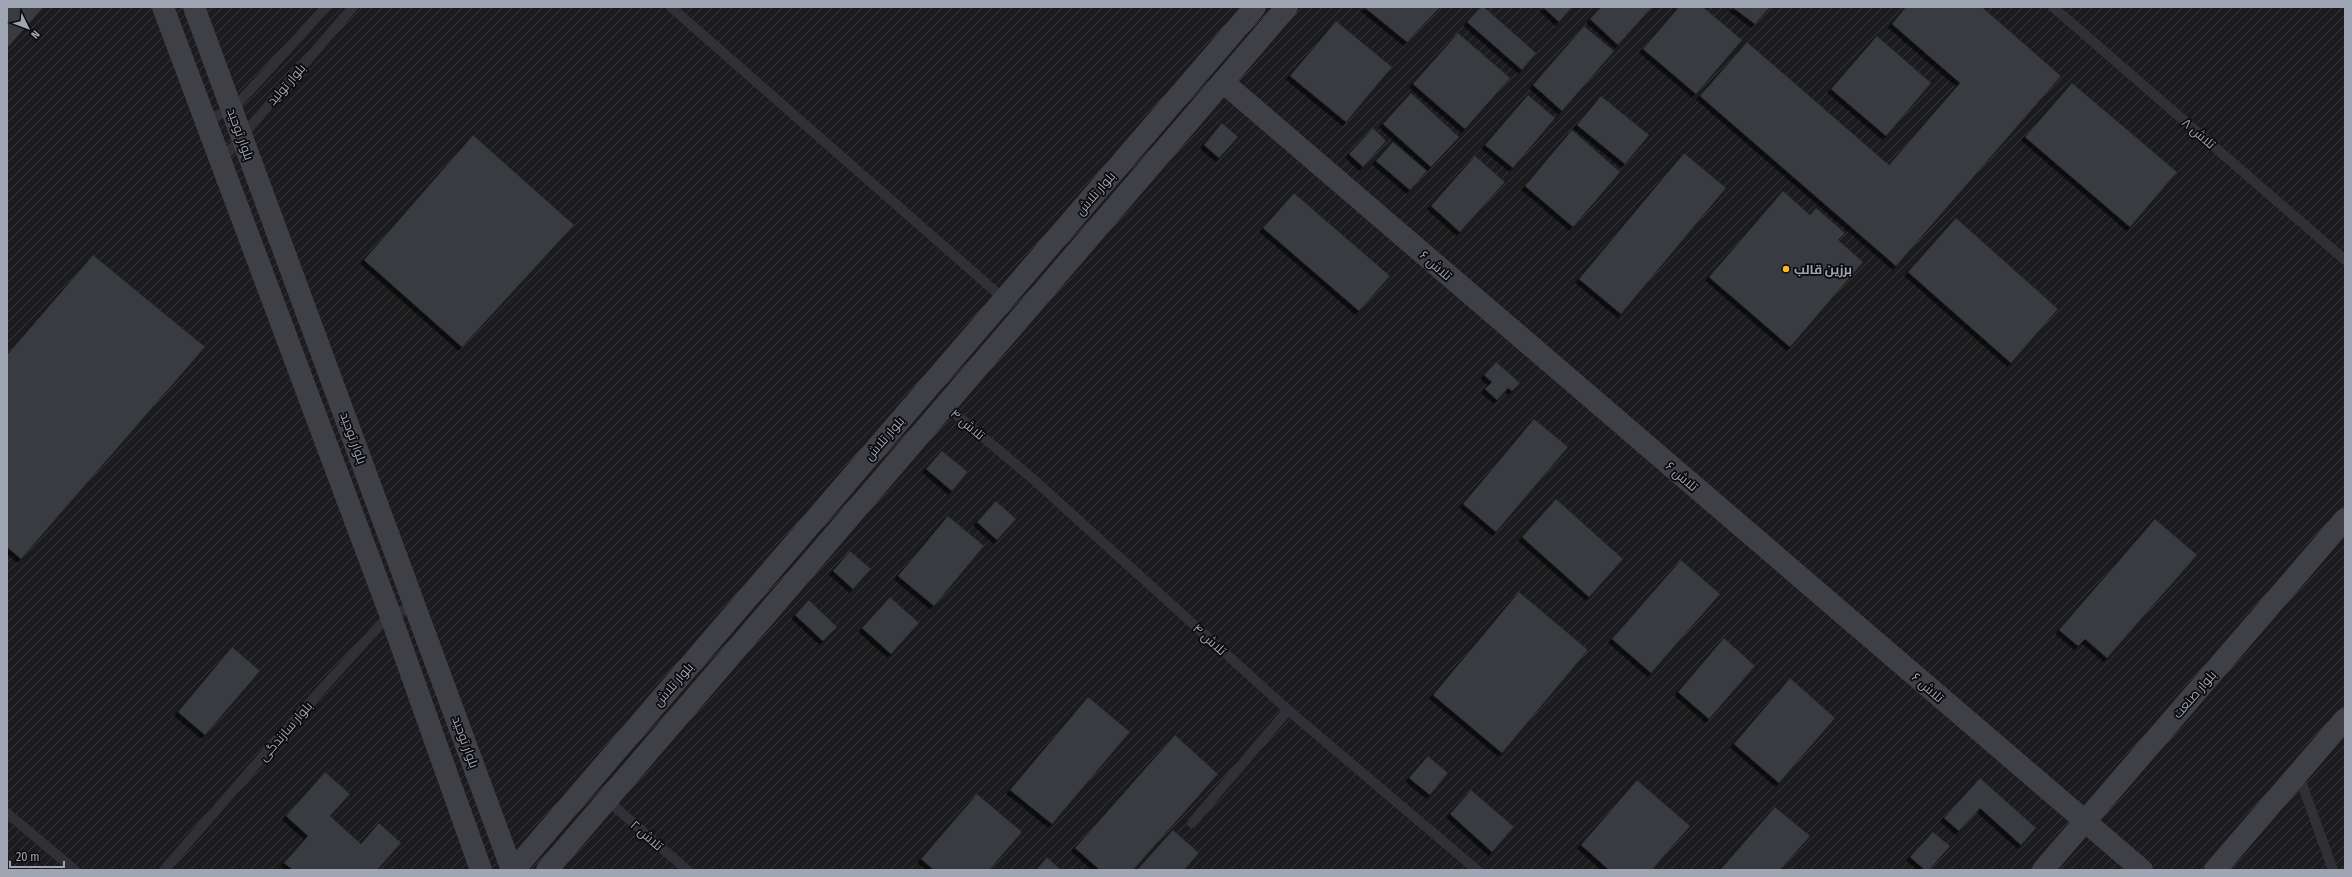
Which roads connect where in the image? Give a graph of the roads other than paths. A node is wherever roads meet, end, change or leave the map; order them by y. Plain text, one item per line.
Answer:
1 (163, 7) edge
2 (194, 7) edge
3 (326, 7) edge
4 (353, 7) edge
5 (671, 7) edge
6 (1255, 7) edge
7 (1287, 7) edge
8 (2053, 7) edge
9 (1222, 82) junction
10 (232, 110) junction
11 (204, 120) junction
12 (242, 136) junction
13 (220, 162) junction
14 (2345, 260) edge
15 (1004, 299) junction
16 (1022, 314) junction
17 (927, 389) junction
18 (945, 405) junction
19 (2345, 519) edge
20 (416, 606) junction
21 (390, 614) junction
22 (1288, 710) junction
23 (2345, 719) edge
24 (2298, 773) junction
25 (607, 800) junction
26 (7, 813) edge
27 (2085, 821) junction
28 (1192, 823) dead end
29 (540, 839) junction
30 (553, 863) edge
31 (75, 870) edge
32 (164, 870) edge
33 (480, 870) edge
34 (513, 870) edge
35 (687, 870) edge
36 (1477, 870) edge
37 (2043, 870) edge
38 (2142, 870) edge
39 (2215, 870) edge
40 (2333, 870) edge

1 - 11 street
2 - 10 street, بلوار توحید
3 - 10 lane, بلوار تولید
4 - 12 lane, بلوار تولید
5 - 15 lane
6 - 15 street, بلوار تلاش
7 - 9 street, بلوار تلاش
8 - 14 lane, تلاش ۸
9 - 16 street, بلوار تلاش
9 - 27 street, تلاش ۶
10 - 11 lane, بلوار تولید
10 - 12 street, بلوار توحید
11 - 13 street
12 - 13 lane, بلوار تولید
12 - 20 street, بلوار توحید
13 - 21 street
15 - 16 street
15 - 17 street, بلوار تلاش
16 - 18 street, بلوار تلاش
17 - 18 street
17 - 29 street, بلوار تلاش
18 - 22 lane, تلاش ۴
18 - 25 street, بلوار تلاش
19 - 27 street, بلوار صنعت
20 - 21 lane
20 - 34 street, بلوار توحید
21 - 32 lane, بلوار سازندگی
21 - 33 street
22 - 28 lane
22 - 36 lane, تلاش ۴
23 - 24 street
24 - 39 street
24 - 40 lane
25 - 30 street, بلوار تلاش
25 - 35 lane, تلاش ۲
26 - 31 lane
27 - 37 street, بلوار صنعت
27 - 38 street, تلاش ۶
29 - 30 street
29 - 34 street, بلوار تلاش

